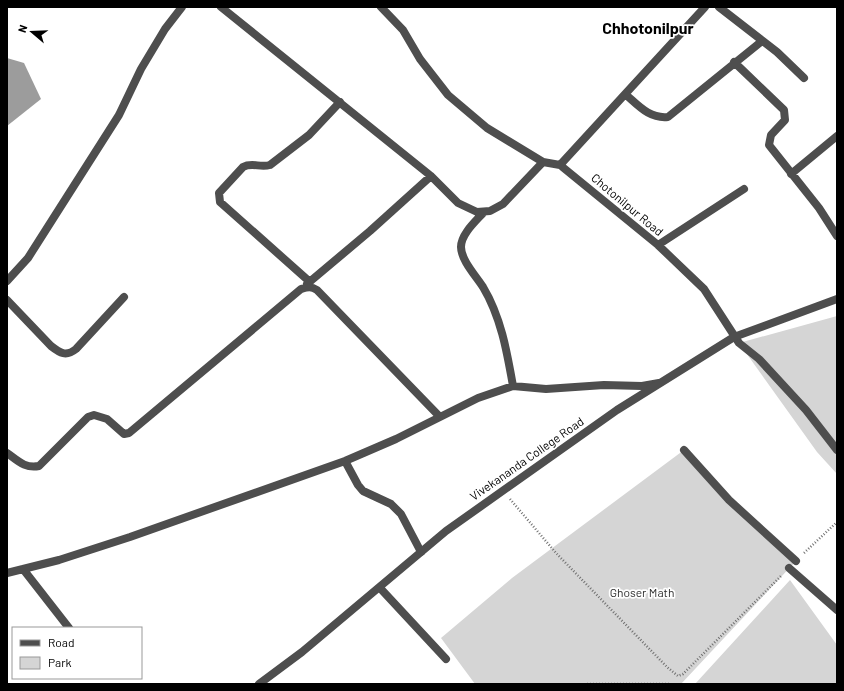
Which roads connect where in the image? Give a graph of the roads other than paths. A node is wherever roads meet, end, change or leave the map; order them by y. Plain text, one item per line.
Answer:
1 (182, 7) edge
2 (221, 7) edge
3 (381, 7) edge
4 (704, 7) edge
5 (719, 7) edge
6 (762, 41) junction
7 (734, 62) junction
8 (804, 78) dead end
9 (625, 94) junction
10 (340, 102) junction
11 (837, 136) edge
12 (543, 162) junction
13 (560, 165) junction
14 (791, 174) junction
15 (431, 176) junction
16 (744, 189) dead end
17 (484, 212) junction
18 (837, 236) edge
19 (658, 245) junction
20 (7, 281) edge
21 (310, 282) junction
22 (301, 289) junction
23 (124, 297) dead end
24 (837, 299) edge
25 (7, 300) edge
26 (734, 337) junction
27 (662, 382) junction
28 (513, 386) junction
29 (440, 417) junction
30 (684, 450) dead end
31 (837, 450) edge
32 (7, 453) edge
33 (345, 461) junction
34 (421, 552) junction
35 (796, 561) road end
36 (23, 568) junction
37 (789, 568) road end
38 (7, 573) edge
39 (380, 588) junction
40 (837, 610) edge
41 (68, 627) edge
42 (446, 659) dead end
43 (259, 684) edge

1 - 20 street
2 - 10 street
3 - 12 street, Chotonilpur Road
4 - 9 street
5 - 6 street
6 - 7 street
6 - 8 street
7 - 9 street
7 - 14 street
9 - 13 street
10 - 15 street
10 - 21 street
11 - 14 street
12 - 13 street, Chotonilpur Road
12 - 17 street
13 - 19 street, Chotonilpur Road
14 - 18 street
15 - 17 street
15 - 21 street
16 - 19 street
17 - 28 street
19 - 26 street, Chotonilpur Road
21 - 22 street
22 - 29 street
22 - 32 street
23 - 25 street
24 - 26 street, Vivekananda College Road
26 - 27 street, Vivekananda College Road
26 - 31 street, Chotonilpur Road
27 - 28 street
27 - 34 street, Vivekananda College Road
28 - 29 street
29 - 33 street
30 - 35 street
33 - 34 street
33 - 36 street
34 - 39 street, Vivekananda College Road
36 - 38 street
36 - 41 street
37 - 40 street
39 - 42 street
39 - 43 street, Vivekananda College Road

